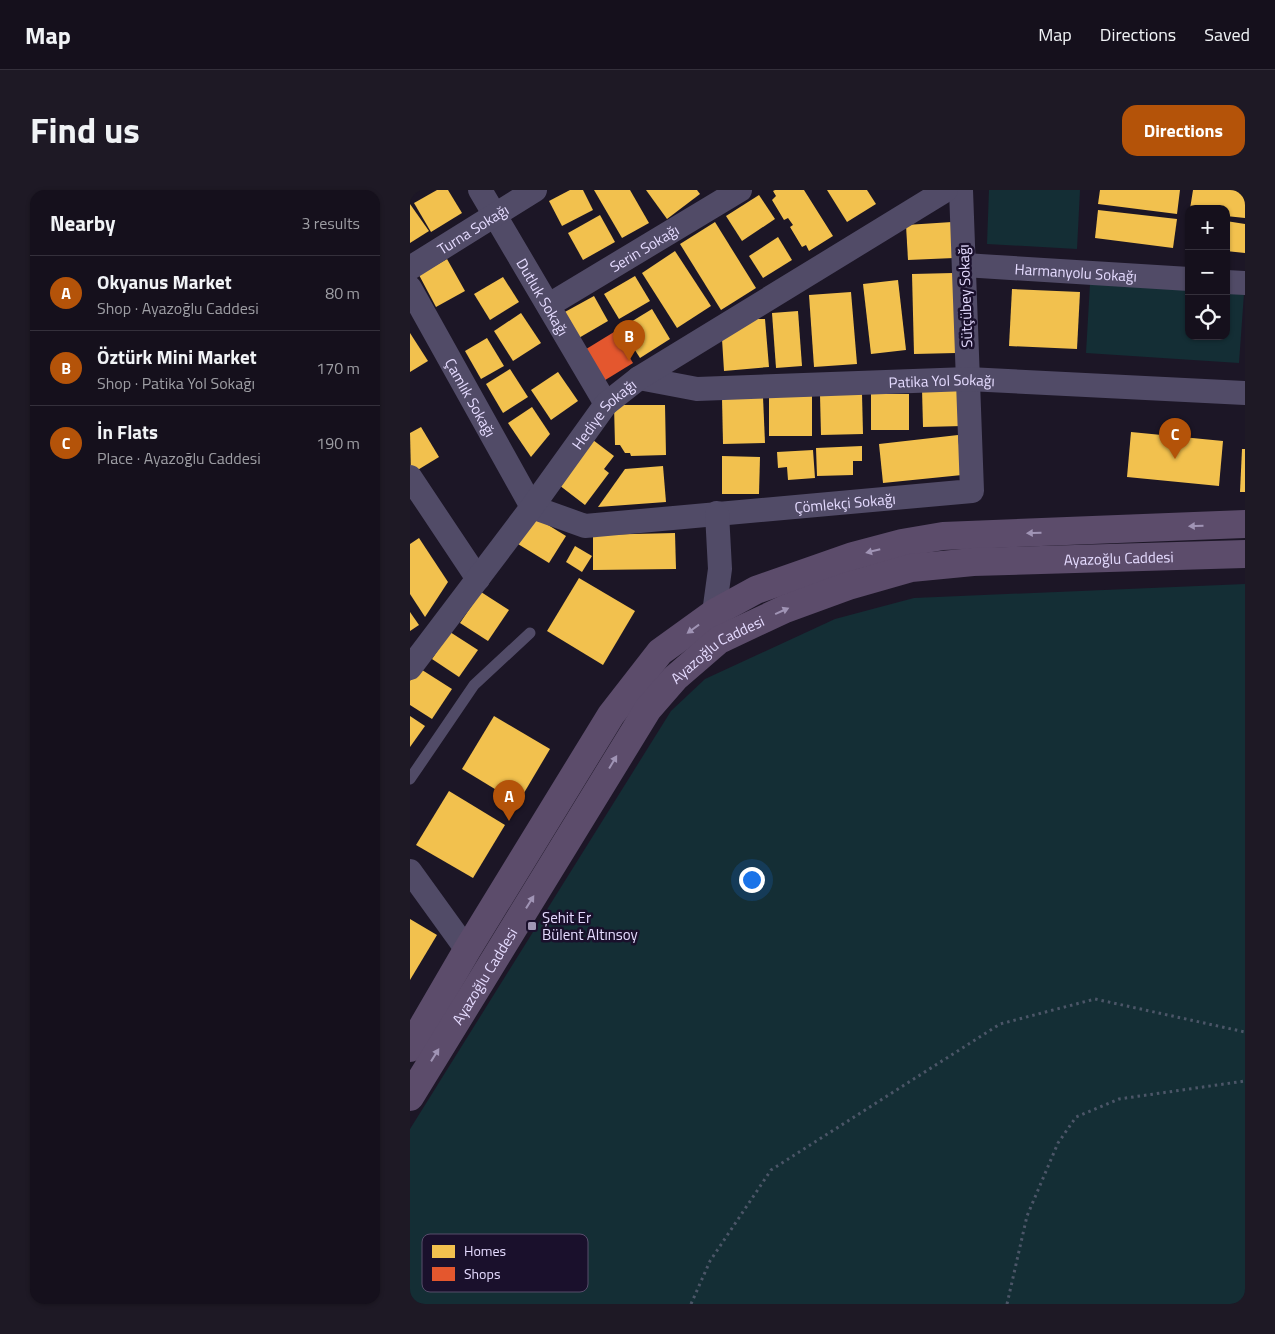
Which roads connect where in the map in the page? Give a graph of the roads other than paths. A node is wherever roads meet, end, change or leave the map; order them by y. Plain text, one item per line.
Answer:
1 (480, 190) edge
2 (535, 190) edge
3 (740, 190) edge
4 (946, 190) edge
5 (961, 190) edge
6 (494, 214) junction
7 (964, 265) junction
8 (410, 268) edge
9 (1185, 279) edge
10 (1230, 282) edge
11 (1245, 283) edge
12 (410, 288) edge
13 (548, 305) junction
14 (639, 378) junction
15 (968, 379) junction
16 (1245, 393) edge
17 (606, 404) junction
18 (410, 477) edge
19 (972, 491) joint
20 (532, 507) junction
21 (717, 513) junction
22 (1245, 524) edge
23 (1245, 554) edge
24 (478, 579) junction
25 (714, 613) junction
26 (530, 633) dead end
27 (410, 668) edge
28 (410, 779) edge
29 (410, 871) edge
30 (467, 950) junction
31 (410, 1048) edge
32 (410, 1096) edge

1 - 6 street, Dutluk Sokağı
2 - 6 street, Turna Sokağı
3 - 13 street, Serin Sokağı
4 - 14 street, Hediye Sokağı
5 - 7 street, Sütçübey Sokağı
6 - 8 street, Turna Sokağı
6 - 13 street, Dutluk Sokağı
7 - 9 street, Harmanyolu Sokağı
7 - 15 street, Sütçübey Sokağı
10 - 11 street
12 - 20 street, Çamlık Sokağı
13 - 17 street, Dutluk Sokağı
14 - 15 street, Patika Yol Sokağı
14 - 17 street, Hediye Sokağı
15 - 16 street, Patika Yol Sokağı
15 - 19 street, Sütçübey Sokağı
17 - 20 street, Hediye Sokağı
18 - 24 street
19 - 21 street, Çömlekçi Sokağı
20 - 21 street, Çömlekçi Sokağı
20 - 24 street, Hediye Sokağı
21 - 25 street
22 -> 25 main road, Ayazoğlu Caddesi
32 -> 23 main road, Ayazoğlu Caddesi
24 - 27 street, Hediye Sokağı
25 -> 30 main road, Ayazoğlu Caddesi
26 - 28 lane
29 - 30 street
30 - 31 main road, Ayazoğlu Caddesi

